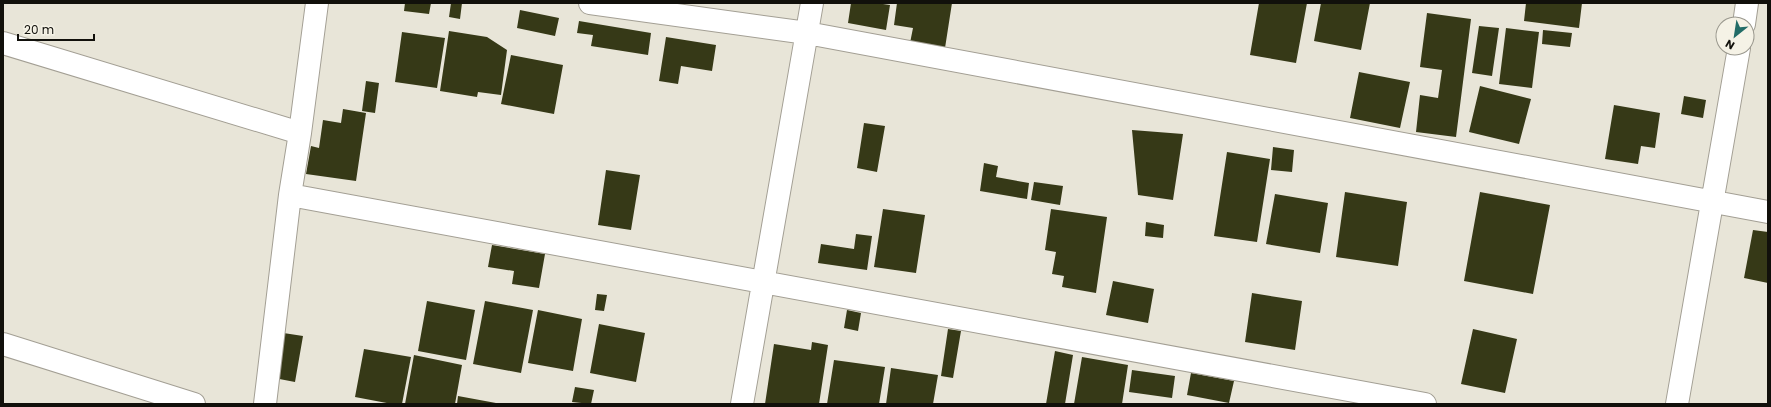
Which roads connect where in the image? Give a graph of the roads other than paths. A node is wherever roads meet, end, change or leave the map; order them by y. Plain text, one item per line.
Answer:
1 (317, 3) edge
2 (590, 3) edge
3 (812, 3) edge
4 (1747, 3) edge
5 (1745, 16) edge
6 (807, 33) junction
7 (3, 43) edge
8 (1739, 56) edge
9 (300, 133) junction
10 (290, 195) junction
11 (1712, 203) junction
12 (1768, 212) edge
13 (764, 283) junction
14 (3, 344) edge
15 (194, 404) edge
16 (265, 404) edge
17 (742, 404) edge
18 (1424, 404) edge
19 (1677, 404) edge

1 - 9 street
2 - 6 street
3 - 6 street
4 - 5 street
6 - 11 street
6 - 13 street
7 - 9 street
8 - 11 street
9 - 10 street
10 - 13 street
10 - 16 street
11 - 12 street
11 - 19 street
13 - 17 street
13 - 18 street
14 - 15 street

